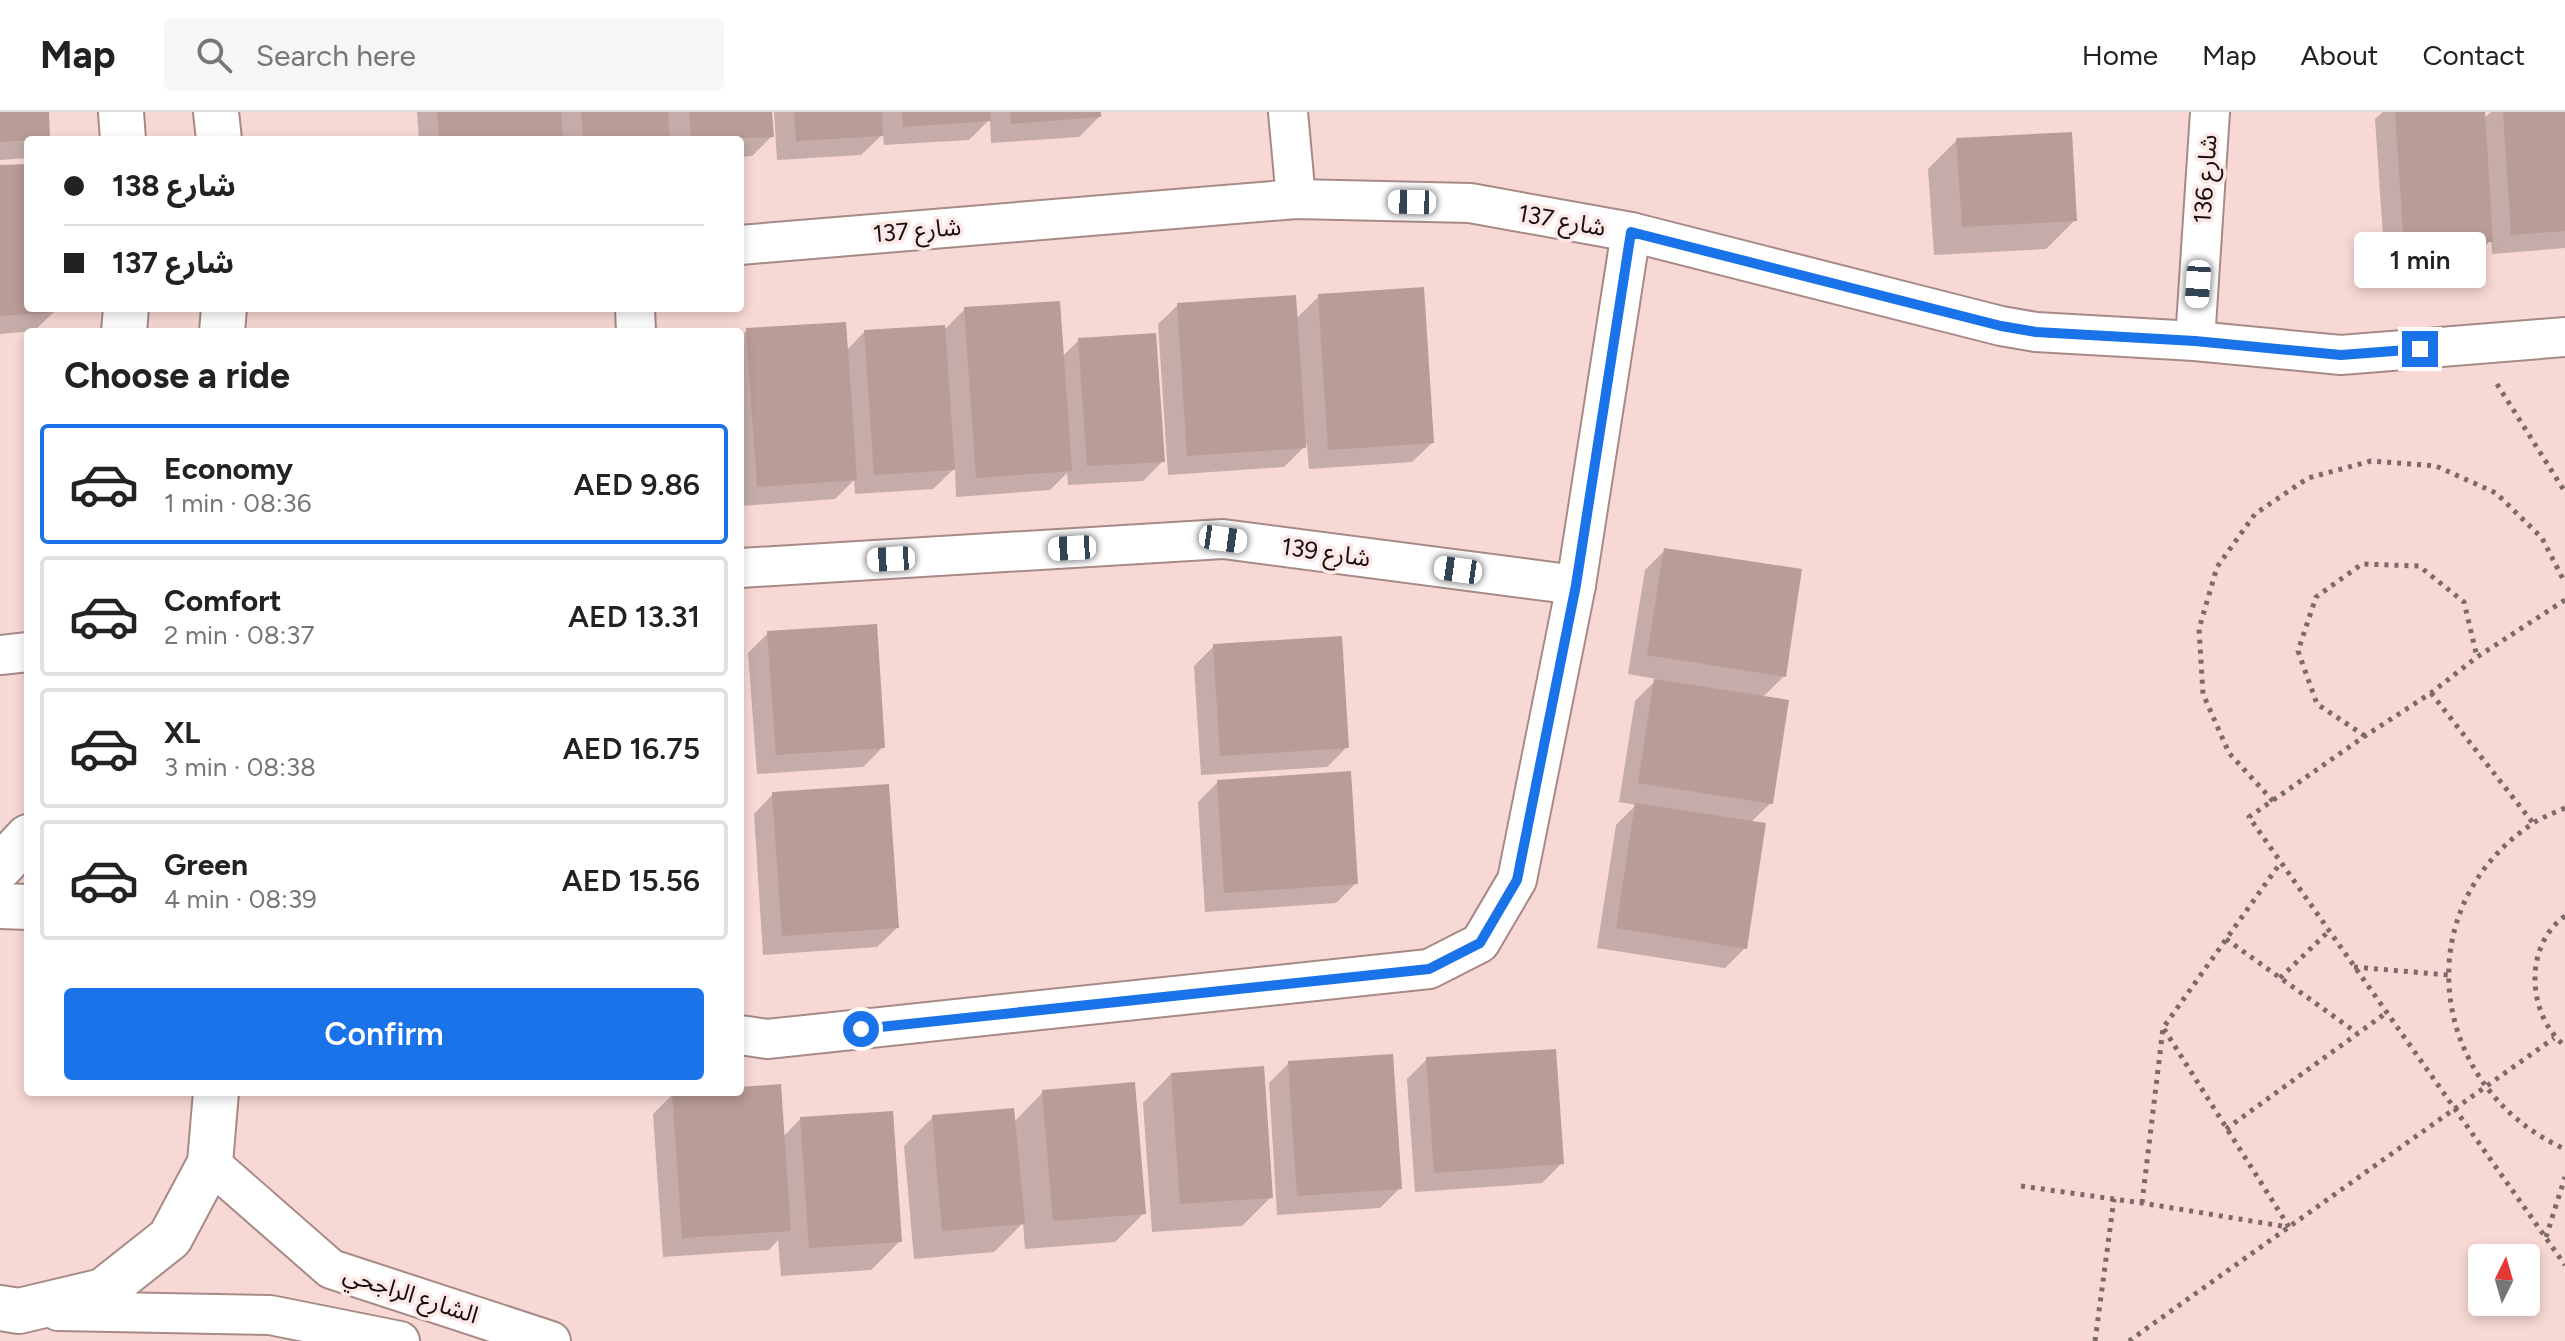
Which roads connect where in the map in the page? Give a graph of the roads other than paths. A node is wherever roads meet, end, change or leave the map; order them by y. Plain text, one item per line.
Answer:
1 (121, 112) edge
2 (216, 112) edge
3 (1288, 112) edge
4 (2210, 112) edge
5 (123, 136) edge
6 (219, 136) edge
7 (1296, 199) junction
8 (1631, 232) junction
9 (744, 245) edge
10 (2565, 337) edge
11 (2195, 341) junction
12 (744, 568) edge
13 (1576, 585) junction
14 (24, 652) edge
15 (0, 655) edge
16 (24, 841) edge
17 (0, 867) edge
18 (0, 906) edge
19 (24, 907) edge
20 (744, 1036) edge
21 (216, 1096) edge
22 (210, 1163) junction
23 (10, 1310) edge
24 (400, 1341) edge
25 (551, 1341) edge

1 - 5 street
2 - 6 street
3 - 7 street
4 - 11 street, شارع 136
7 - 8 street, شارع 137
7 - 9 street, شارع 137
8 - 11 street, شارع 137
8 - 13 street
10 - 11 street, شارع 137
12 - 13 street, شارع 139
13 - 20 street
14 - 15 street
16 - 17 street
18 - 19 street
21 - 22 street
22 - 23 street
22 - 25 street, الشارع الراجحي
23 - 24 street, الشارع الراجحي

